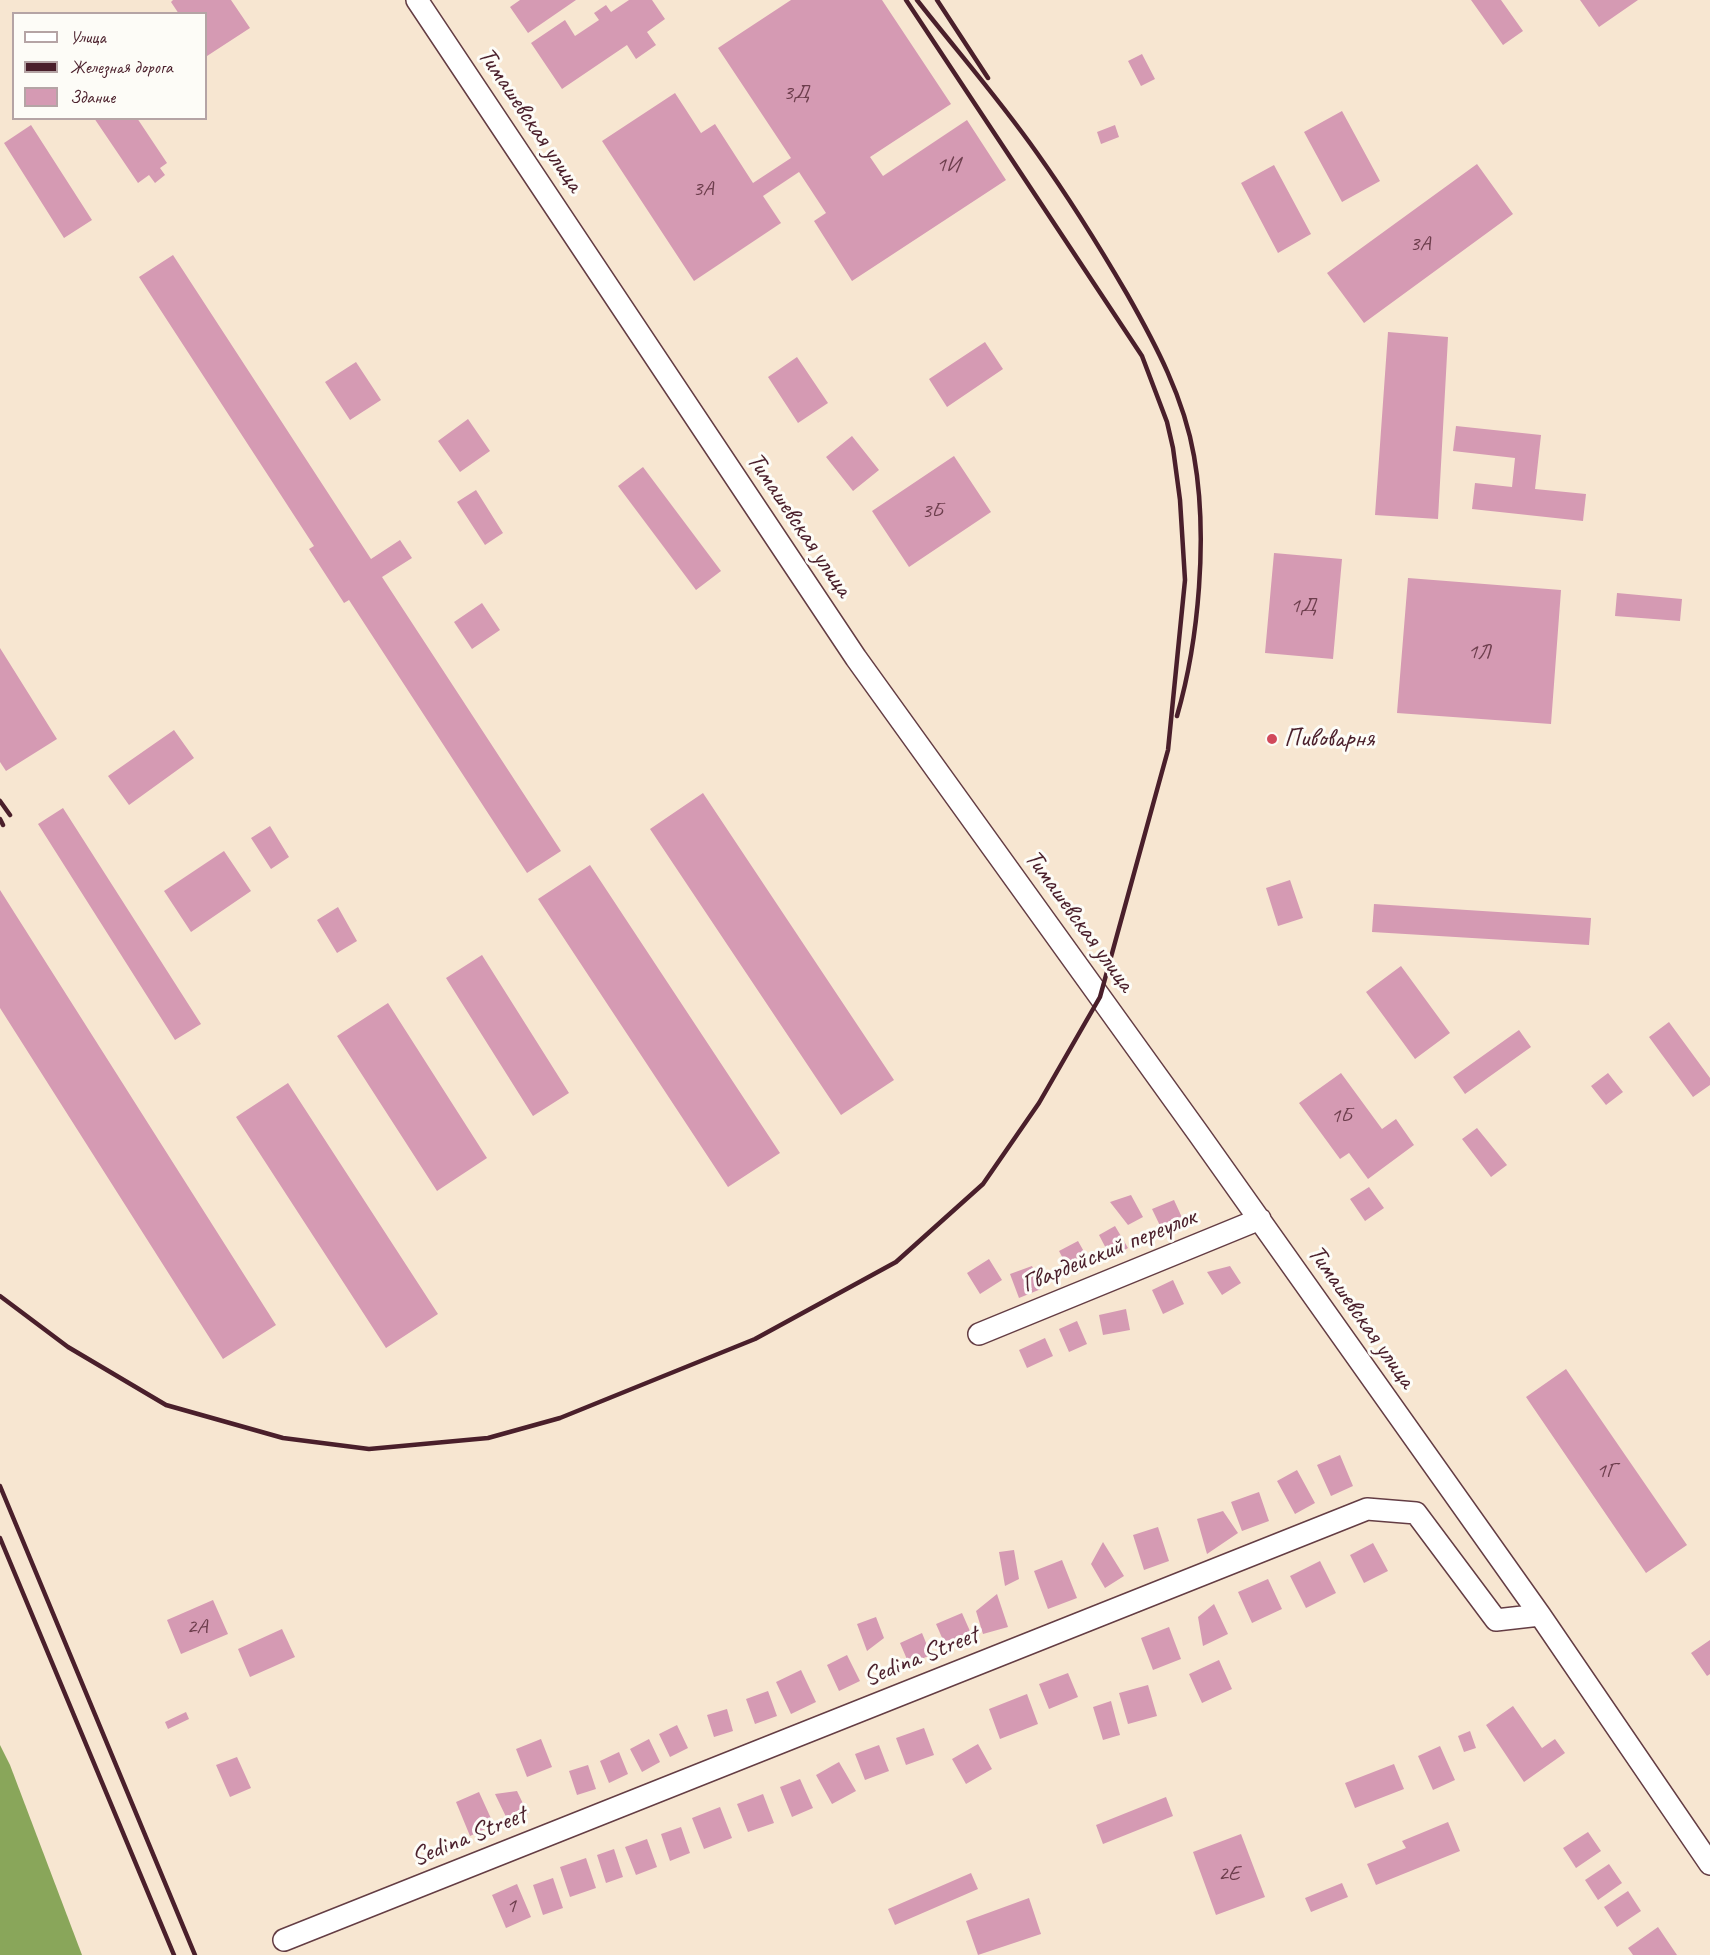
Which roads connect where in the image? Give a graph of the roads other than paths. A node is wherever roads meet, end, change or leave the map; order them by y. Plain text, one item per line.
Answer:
1 (417, 0) edge
2 (1260, 1220) junction
3 (979, 1334) dead end
4 (1540, 1616) junction
5 (1710, 1864) edge
6 (284, 1940) dead end

1 - 2 street, Тимашевская улица
2 - 3 street, Гвардейский переулок
2 - 4 street, Тимашевская улица
4 - 5 street, Тимашевская улица
4 - 6 street, Sedina Street

